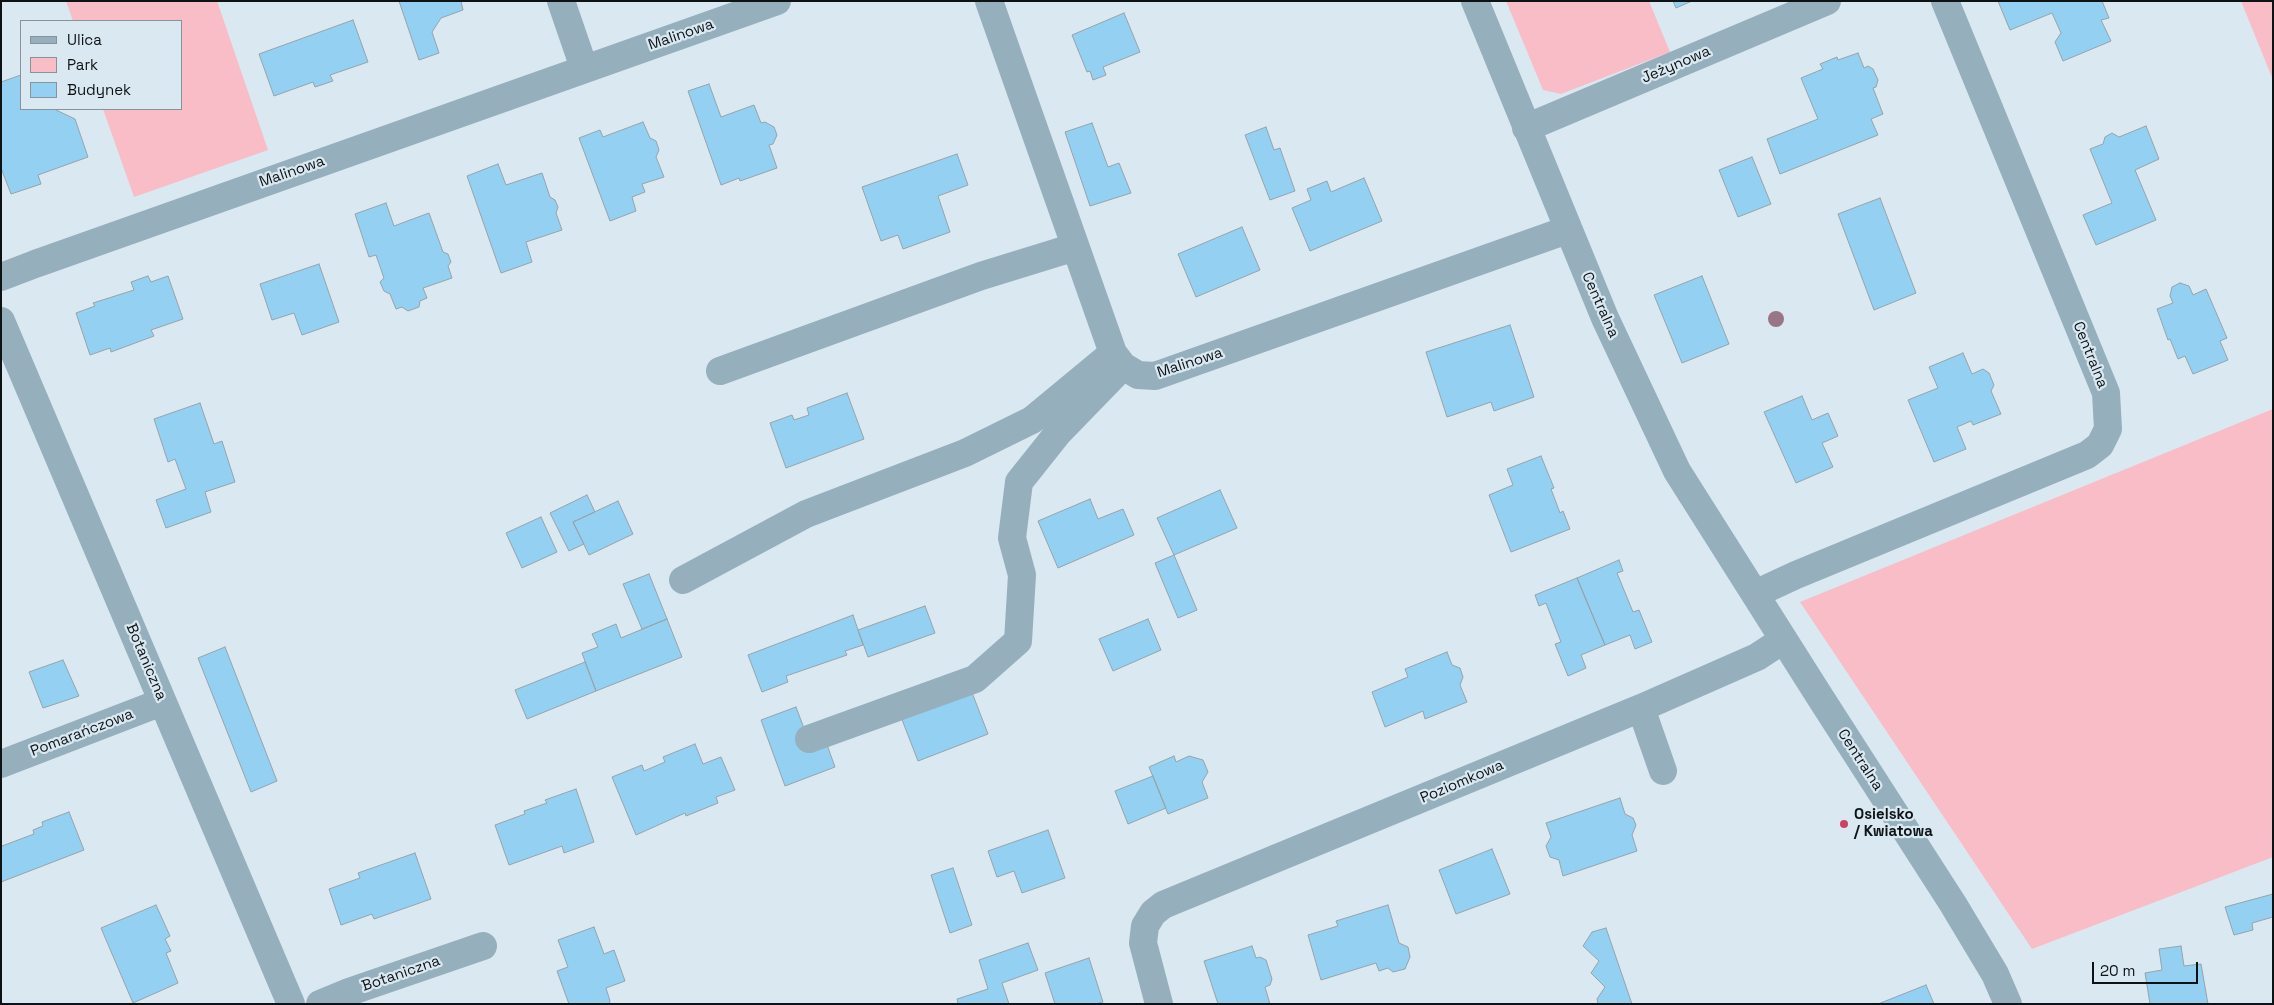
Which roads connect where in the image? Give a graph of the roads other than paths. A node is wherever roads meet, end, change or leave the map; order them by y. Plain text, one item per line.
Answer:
1 (561, 1) edge
2 (777, 1) edge
3 (989, 1) edge
4 (1475, 1) edge
5 (1827, 1) edge
6 (1945, 1) edge
7 (584, 68) junction
8 (1526, 128) junction
9 (1567, 230) junction
10 (1076, 247) junction
11 (1, 277) edge
12 (1, 321) edge
13 (1118, 360) junction
14 (720, 371) dead end
15 (683, 580) dead end
16 (1755, 594) junction
17 (1783, 640) junction
18 (162, 702) junction
19 (1641, 708) junction
20 (809, 739) dead end
21 (1, 764) edge
22 (1663, 771) dead end
23 (483, 946) dead end
24 (291, 1004) edge
25 (320, 1004) edge
26 (1159, 1004) edge
27 (2008, 1004) edge

1 - 7 street
2 - 7 street, Malinowa
3 - 10 street
4 - 8 street, Centralna
5 - 8 street, Jeżynowa
6 - 16 street, Centralna
7 - 11 street, Malinowa
8 - 9 street, Centralna
9 - 13 street, Malinowa
9 - 16 street, Centralna
10 - 13 street
10 - 14 street
12 - 18 street, Botaniczna
13 - 15 street
13 - 20 street
16 - 17 street, Centralna
17 - 19 street, Poziomkowa
17 - 27 street, Centralna
18 - 21 street, Pomarańczowa
18 - 24 street, Botaniczna
19 - 22 street
19 - 26 street, Poziomkowa
23 - 25 street, Botaniczna

